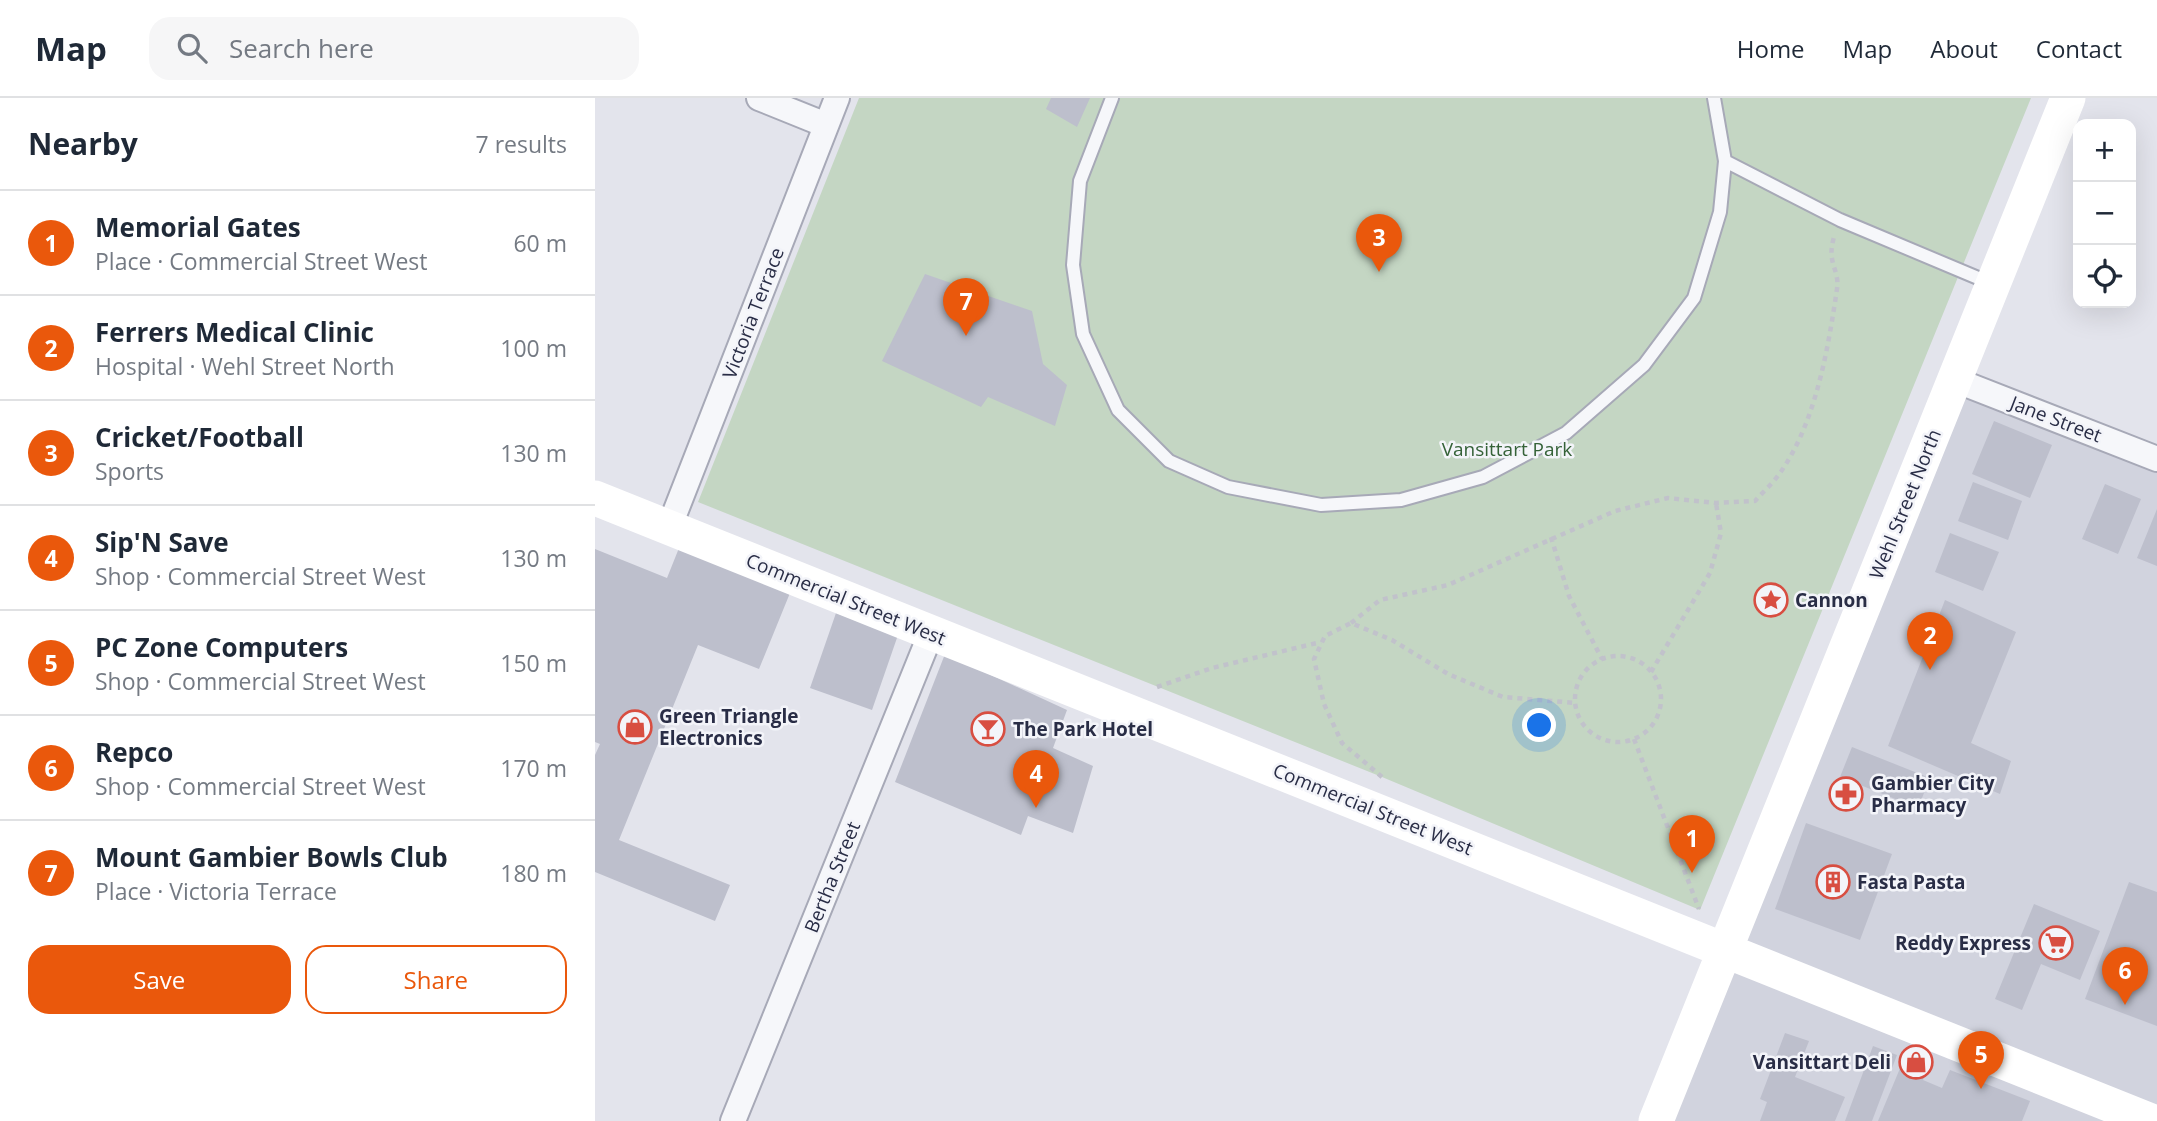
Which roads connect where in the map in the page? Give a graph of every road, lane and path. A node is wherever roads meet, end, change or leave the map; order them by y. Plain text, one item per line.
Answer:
1 (759, 98) edge
2 (837, 98) edge
3 (1112, 98) edge
4 (1714, 98) edge
5 (2068, 98) edge
6 (827, 125) junction
7 (1724, 161) junction
8 (1840, 220) junction
9 (1993, 284) junction
10 (1955, 380) junction
11 (2157, 459) edge
12 (595, 498) edge
13 (1716, 503) junction
14 (669, 527) junction
15 (1551, 537) junction
16 (1351, 623) junction
17 (931, 633) junction
18 (1322, 641) junction
19 (1602, 660) junction
20 (1651, 672) junction
21 (1157, 687) dead end
22 (1576, 704) junction
23 (1634, 739) junction
24 (1382, 777) dead end
25 (1700, 910) dead end
26 (1725, 950) junction
27 (733, 1121) edge
28 (1656, 1121) edge
29 (2151, 1121) edge

1 - 6 street
2 - 6 street, Victoria Terrace
3 - 7 lane
4 - 7 lane
5 - 9 street, Wehl Street North
6 - 14 street, Victoria Terrace
7 - 8 lane
8 - 9 lane
8 - 13 path
9 - 10 street, Wehl Street North
10 - 11 street, Jane Street
10 - 26 street, Wehl Street North
12 - 14 street, Commercial Street West
13 - 15 path
13 - 20 path
14 - 17 street, Commercial Street West
15 - 16 path
15 - 19 path
16 - 18 path
16 - 22 path
17 - 26 street, Commercial Street West
17 - 27 street, Bertha Street
18 - 21 path
18 - 24 path
19 - 20 path
19 - 22 path
20 - 23 path
22 - 23 path
23 - 25 path
26 - 28 street, Wehl Street North
26 - 29 street, Commercial Street West

